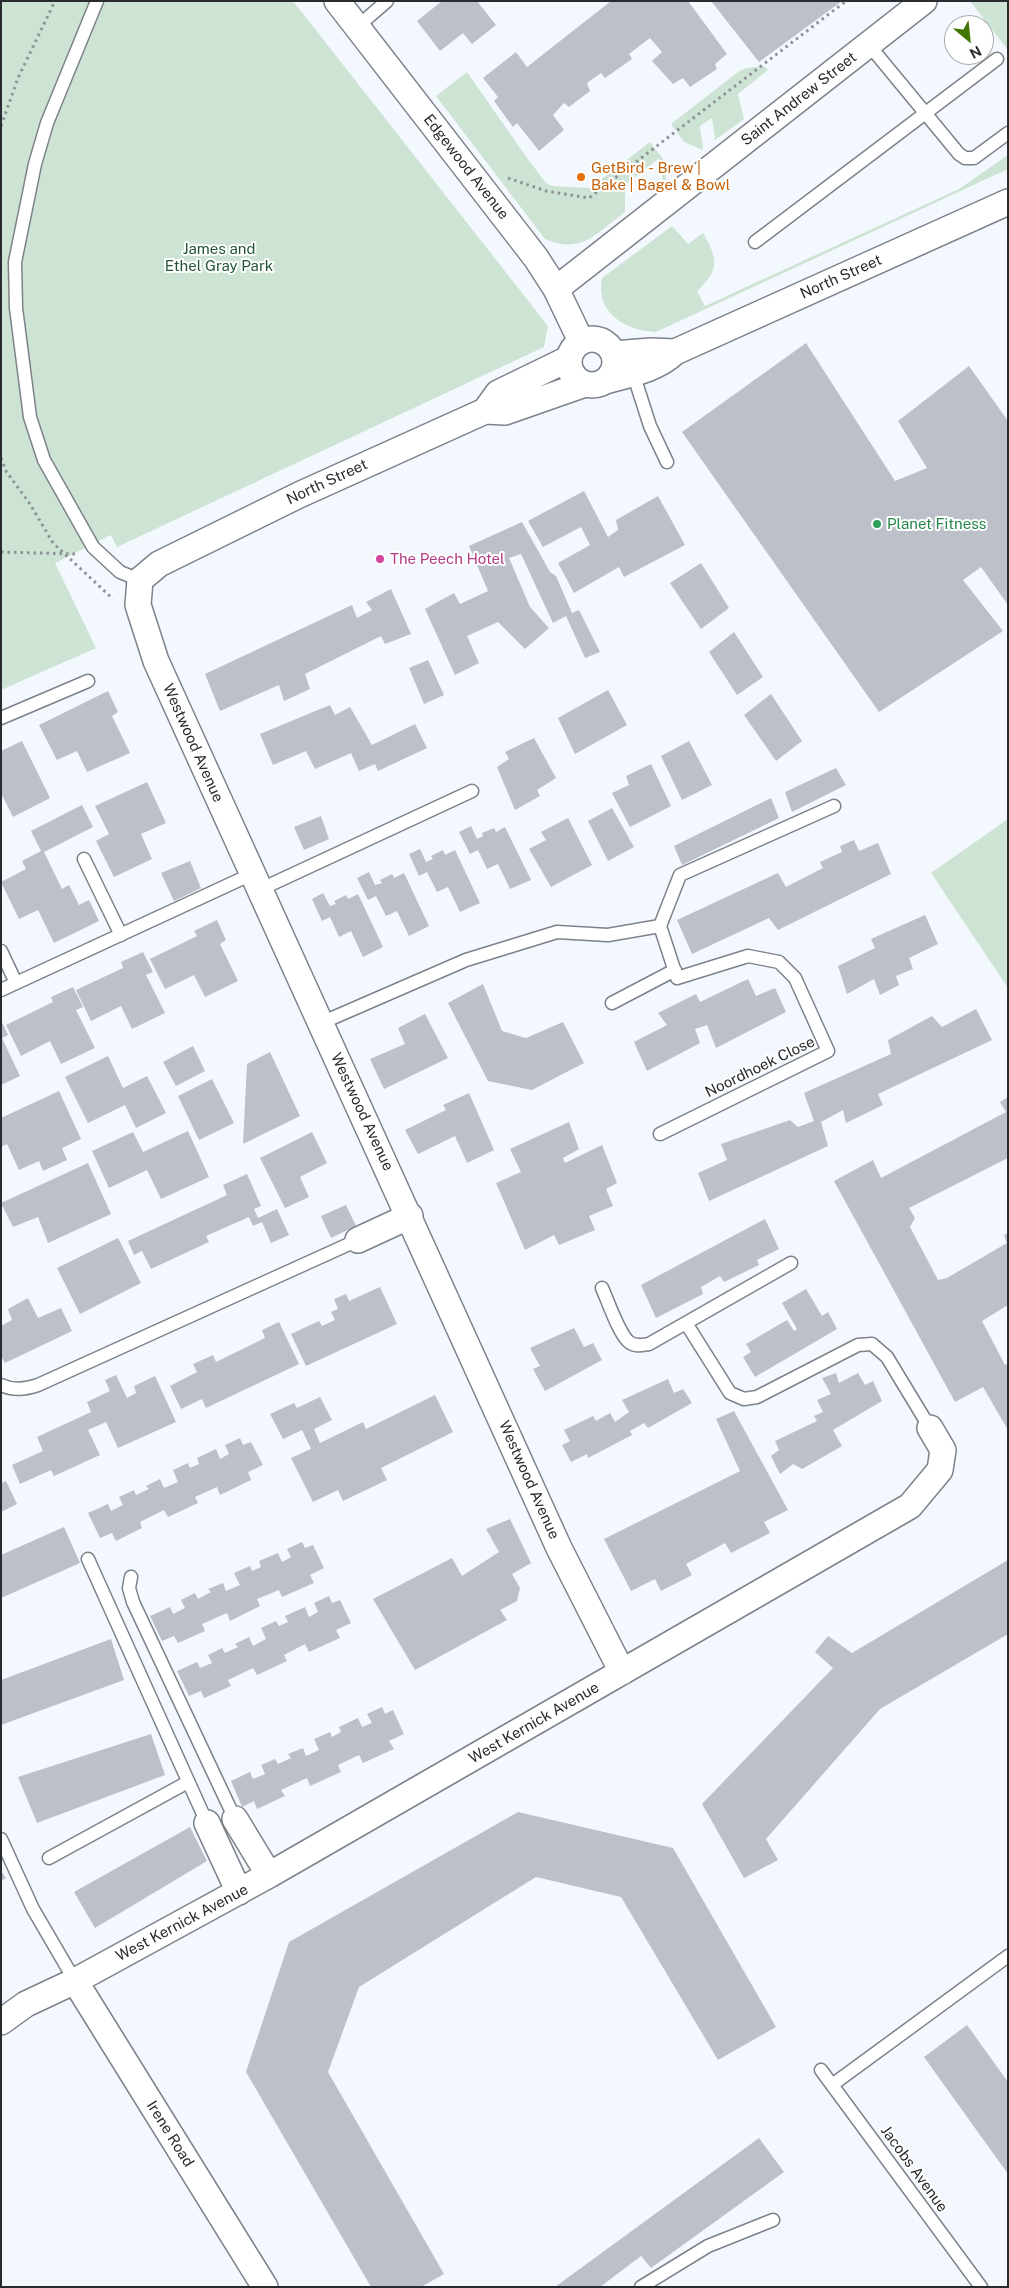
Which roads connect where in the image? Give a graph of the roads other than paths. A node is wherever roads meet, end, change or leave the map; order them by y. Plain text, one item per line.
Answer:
1 (97, 1) edge
2 (337, 1) edge
3 (387, 1) edge
4 (924, 1) edge
5 (357, 27) junction
6 (869, 45) junction
7 (997, 59) dead end
8 (926, 114) junction
9 (1008, 133) edge
10 (1008, 202) edge
11 (755, 242) dead end
12 (556, 289) junction
13 (575, 350) junction
14 (675, 352) junction
15 (614, 354) junction
16 (633, 373) junction
17 (595, 383) junction
18 (485, 411) junction
19 (667, 462) dead end
20 (140, 580) junction
21 (88, 681) dead end
22 (1, 718) edge
23 (472, 791) dead end
24 (834, 806) dead end
25 (84, 859) dead end
26 (256, 882) junction
27 (660, 926) junction
28 (121, 934) junction
29 (1, 951) edge
30 (675, 970) junction
31 (16, 983) junction
32 (1, 990) edge
33 (612, 1003) dead end
34 (321, 1023) junction
35 (660, 1134) dead end
36 (410, 1216) junction
37 (358, 1240) joint
38 (791, 1263) dead end
39 (602, 1288) dead end
40 (686, 1323) junction
41 (1, 1385) edge
42 (930, 1428) joint
43 (88, 1559) dead end
44 (132, 1577) dead end
45 (622, 1672) junction
46 (188, 1782) junction
47 (235, 1819) joint
48 (207, 1823) joint
49 (1, 1838) edge
50 (50, 1858) dead end
51 (269, 1875) junction
52 (239, 1892) junction
53 (1008, 1956) edge
54 (75, 1981) junction
55 (1, 2022) edge
56 (821, 2070) dead end
57 (832, 2085) junction
58 (773, 2220) dead end
59 (265, 2287) edge
60 (641, 2287) edge
61 (981, 2287) edge

1 - 20 lane
2 - 5 street, Edgewood Avenue
3 - 5 lane
4 - 6 street, Saint Andrew Street
5 - 12 street, Edgewood Avenue
6 - 8 lane
6 - 12 street, Saint Andrew Street
7 - 8 lane
8 - 9 lane
8 - 11 lane
10 - 14 street, North Street
12 - 13 street, Edgewood Avenue
13 - 15 street
13 - 17 street
13 - 18 street, North Street
14 - 15 street, North Street
14 - 16 street, North Street
15 - 17 street
16 - 17 street, North Street
16 - 19 lane
17 - 18 street, North Street
18 - 20 street, North Street
20 - 26 street, Westwood Avenue
21 - 22 lane
23 - 26 lane
24 - 27 lane
25 - 28 lane
26 - 28 lane
26 - 34 street, Westwood Avenue
27 - 30 lane
27 - 34 lane
28 - 31 lane
29 - 31 lane
30 - 33 lane
30 - 35 lane, Noordhoek Close
31 - 32 lane
34 - 36 street, Westwood Avenue
36 - 37 street
36 - 45 street, Westwood Avenue
37 - 41 lane
38 - 40 lane
39 - 40 lane
40 - 42 lane
42 - 45 street, West Kernick Avenue
43 - 46 lane
44 - 47 lane
45 - 51 street, West Kernick Avenue
46 - 48 lane
46 - 50 lane
47 - 51 street
48 - 52 street
49 - 54 lane
51 - 52 street, West Kernick Avenue
52 - 54 street, West Kernick Avenue
53 - 57 lane
54 - 55 street, West Kernick Avenue
54 - 59 street, Irene Road
56 - 57 lane, Jacobs Avenue
57 - 61 lane, Jacobs Avenue
58 - 60 lane

